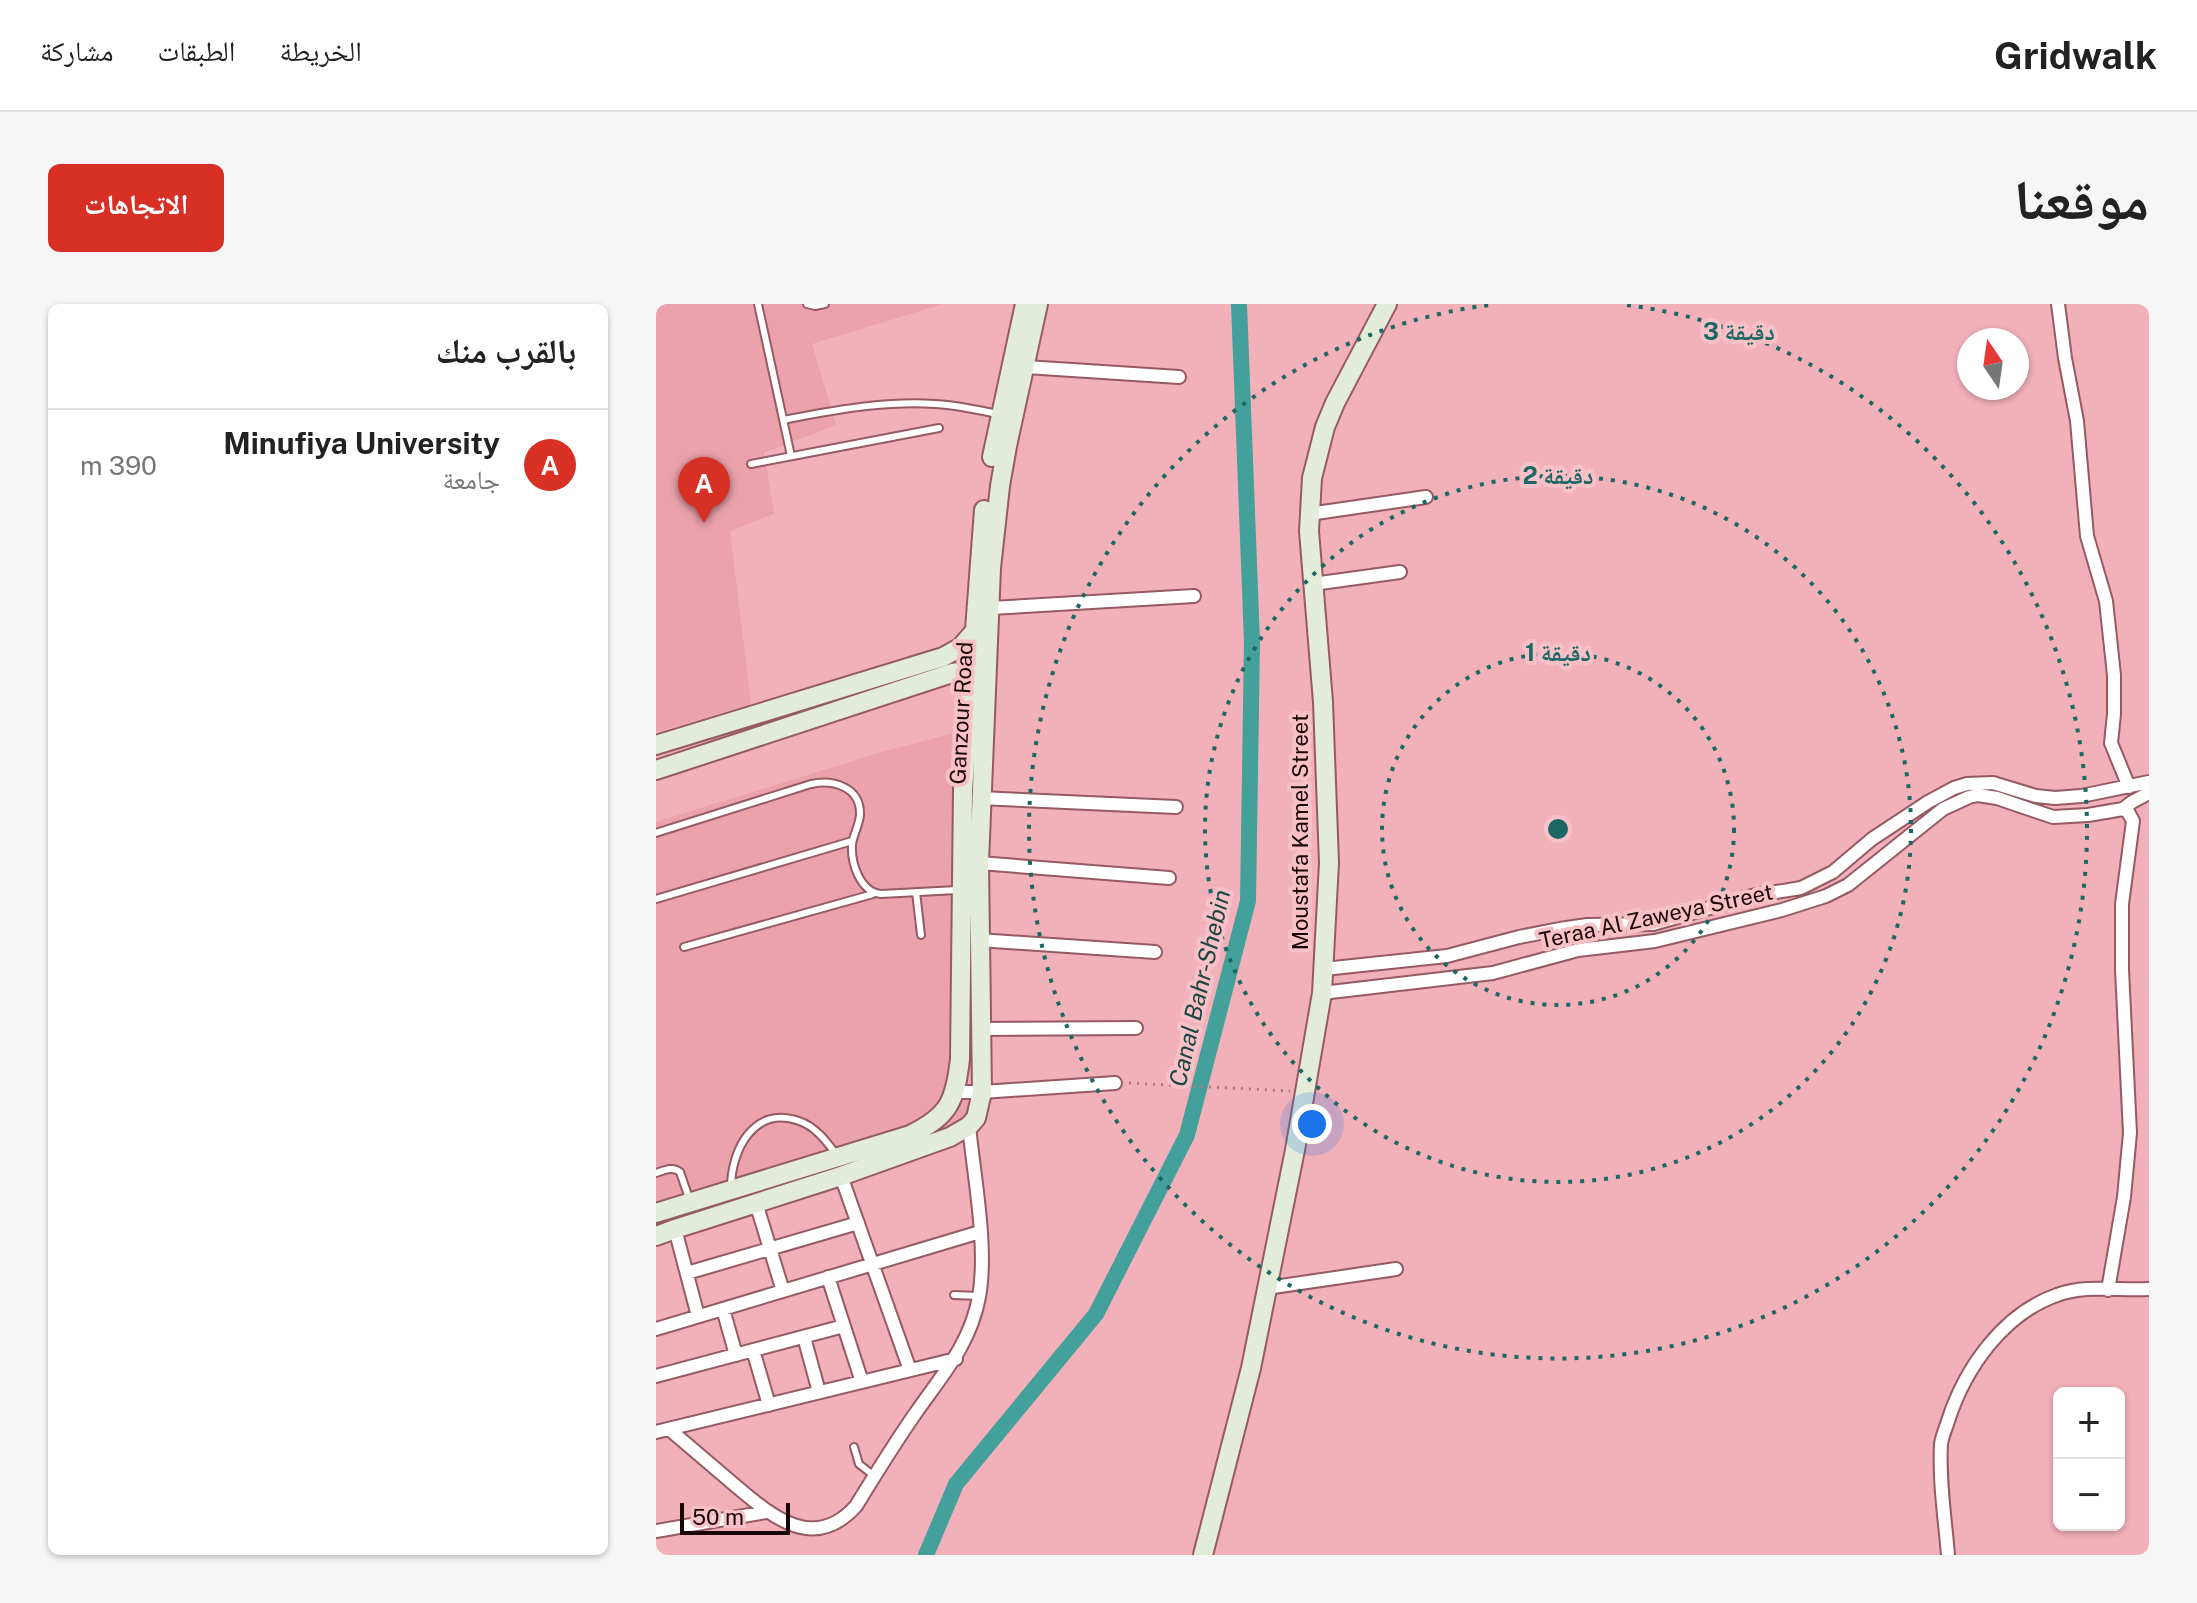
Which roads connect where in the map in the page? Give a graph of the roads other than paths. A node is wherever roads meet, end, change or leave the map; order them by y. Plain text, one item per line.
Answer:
1 (758, 304) edge
2 (807, 304) edge
3 (825, 304) edge
4 (1025, 304) edge
5 (1038, 304) edge
6 (1387, 304) edge
7 (2058, 304) edge
8 (1026, 367) junction
9 (1179, 377) dead end
10 (1001, 414) junction
11 (783, 420) junction
12 (939, 428) dead end
13 (791, 456) junction
14 (751, 464) dead end
15 (1426, 497) dead end
16 (1309, 514) junction
17 (1400, 572) dead end
18 (1313, 584) junction
19 (1194, 596) dead end
20 (991, 608) junction
21 (974, 632) junction
22 (971, 677) junction
23 (708, 729) junction
24 (656, 745) edge
25 (715, 751) junction
26 (656, 770) edge
27 (2149, 782) edge
28 (2129, 787) junction
29 (2149, 793) edge
30 (980, 798) junction
31 (1176, 807) dead end
32 (2123, 809) junction
33 (656, 833) edge
34 (852, 841) junction
35 (979, 863) junction
36 (1169, 878) dead end
37 (961, 890) junction
38 (916, 892) junction
39 (874, 894) junction
40 (656, 899) edge
41 (921, 935) dead end
42 (979, 940) junction
43 (684, 947) dead end
44 (1155, 952) dead end
45 (1324, 969) junction
46 (1322, 993) junction
47 (1136, 1028) dead end
48 (980, 1029) junction
49 (1115, 1083) dead end
50 (982, 1092) junction
51 (952, 1099) junction
52 (969, 1126) junction
53 (840, 1167) junction
54 (656, 1173) edge
55 (731, 1190) junction
56 (690, 1203) junction
57 (756, 1203) junction
58 (656, 1213) edge
59 (858, 1223) junction
60 (675, 1229) junction
61 (980, 1232) junction
62 (656, 1236) edge
63 (770, 1249) junction
64 (872, 1264) junction
65 (1396, 1269) dead end
66 (687, 1273) junction
67 (828, 1277) junction
68 (1267, 1288) junction
69 (2149, 1289) edge
70 (2108, 1290) junction
71 (783, 1291) junction
72 (954, 1295) dead end
73 (979, 1296) junction
74 (723, 1309) junction
75 (698, 1316) junction
76 (844, 1326) junction
77 (656, 1329) edge
78 (804, 1337) junction
79 (753, 1350) junction
80 (736, 1355) junction
81 (956, 1359) junction
82 (910, 1370) junction
83 (656, 1376) edge
84 (862, 1382) junction
85 (819, 1392) junction
86 (769, 1405) junction
87 (662, 1431) edge
88 (854, 1447) dead end
89 (874, 1476) junction
90 (766, 1512) junction
91 (656, 1531) edge
92 (1203, 1555) edge
93 (1948, 1555) edge

1 - 11 lane
2 - 3 lane
4 - 10 main road, Ganzour Road
5 - 8 main road, Ganzour Road
6 - 16 main road, Moustafa Kamel Street
7 - 28 street
8 - 9 street
8 - 20 main road, Ganzour Road
10 - 11 lane
10 - 21 main road, Ganzour Road
11 - 13 lane
12 - 13 lane
13 - 14 lane
15 - 16 street
16 - 18 main road, Moustafa Kamel Street
17 - 18 street
18 - 45 main road, Moustafa Kamel Street
19 - 20 street
20 - 30 main road, Ganzour Road
21 - 22 main road, Ganzour Road
21 - 23 main road
22 - 25 main road
22 - 37 main road, Ganzour Road
23 - 24 main road
23 - 25 main road
25 - 26 main road
27 - 28 street, Teraa Al Zaweya Street
28 - 45 street, Teraa Al Zaweya Street
29 - 32 street, Teraa Al Zaweya Street
30 - 31 street
30 - 35 main road, Ganzour Road
32 - 46 street, Teraa Al Zaweya Street
32 - 70 street
33 - 34 lane
34 - 39 lane
34 - 40 lane
35 - 36 street
35 - 42 main road, Ganzour Road
37 - 38 lane
37 - 51 main road, Ganzour Road
38 - 39 lane
38 - 41 lane
39 - 43 lane
42 - 44 street
42 - 48 main road, Ganzour Road
45 - 46 main road, Moustafa Kamel Street
46 - 68 main road, Moustafa Kamel Street
47 - 48 street
48 - 50 main road, Ganzour Road
49 - 50 street
50 - 51 street
50 - 52 main road, Ganzour Road
51 - 53 main road
52 - 53 main road
52 - 61 street
53 - 55 main road
53 - 55 lane
53 - 57 main road
53 - 59 street
54 - 56 lane
55 - 56 main road
56 - 58 main road
57 - 60 main road
57 - 63 street
59 - 63 street
59 - 64 street
60 - 62 main road
60 - 66 street
61 - 64 street
61 - 73 street
63 - 66 street
63 - 71 street
64 - 67 street
64 - 82 street
65 - 68 street
66 - 75 street
67 - 71 street
67 - 76 street
68 - 92 main road, Moustafa Kamel Street
69 - 70 street
70 - 93 street
71 - 74 street
72 - 73 lane
73 - 81 street
74 - 75 street
74 - 80 street
75 - 77 street
76 - 78 street
76 - 84 street
78 - 79 street
78 - 85 street
79 - 80 street
79 - 86 street
80 - 83 street
81 - 82 street
81 - 89 street
82 - 84 street
84 - 85 street
85 - 86 street
86 - 87 street
87 - 90 street
88 - 89 lane
89 - 90 street
90 - 91 street

